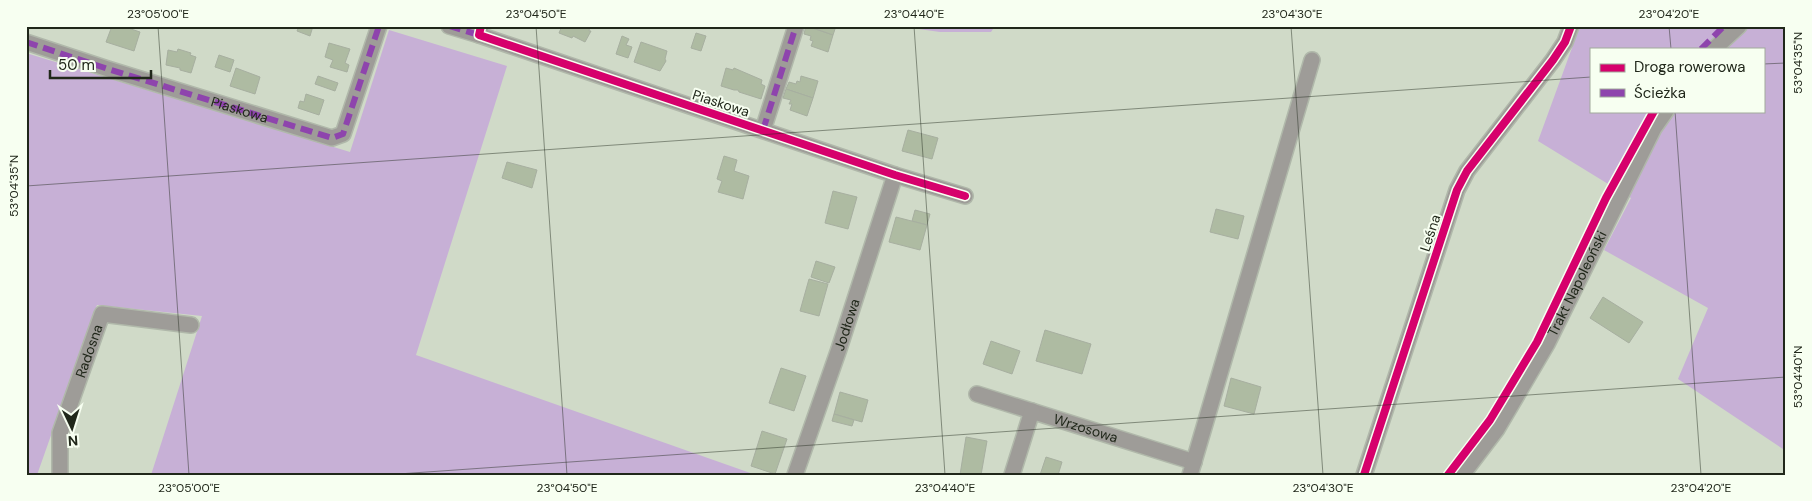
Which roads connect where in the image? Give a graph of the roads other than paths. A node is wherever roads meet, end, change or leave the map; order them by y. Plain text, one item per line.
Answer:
1 (379, 26) edge
2 (449, 26) edge
3 (796, 26) edge
4 (1571, 26) edge
5 (1740, 26) edge
6 (480, 31) edge
7 (26, 42) edge
8 (1715, 48) edge
9 (1312, 60) dead end
10 (1665, 112) edge
11 (763, 130) junction
12 (895, 175) junction
13 (965, 196) dead end
14 (191, 325) dead end
15 (977, 394) dead end
16 (1032, 411) junction
17 (1192, 469) edge
18 (60, 475) edge
19 (795, 475) edge
20 (1012, 475) edge
21 (1364, 475) edge
22 (1462, 475) edge

1 - 7 street, Piaskowa
2 - 6 street, Piaskowa
3 - 11 street, Piaskowa
4 - 21 street, Leśna
5 - 8 street
6 - 11 street, Piaskowa
9 - 17 street
10 - 22 street, Trakt Napoleoński
11 - 12 street, Piaskowa
12 - 13 street, Piaskowa
12 - 19 street, Jodłowa
14 - 18 street, Radosna
15 - 16 street, Wrzosowa
16 - 17 street, Wrzosowa
16 - 20 street

